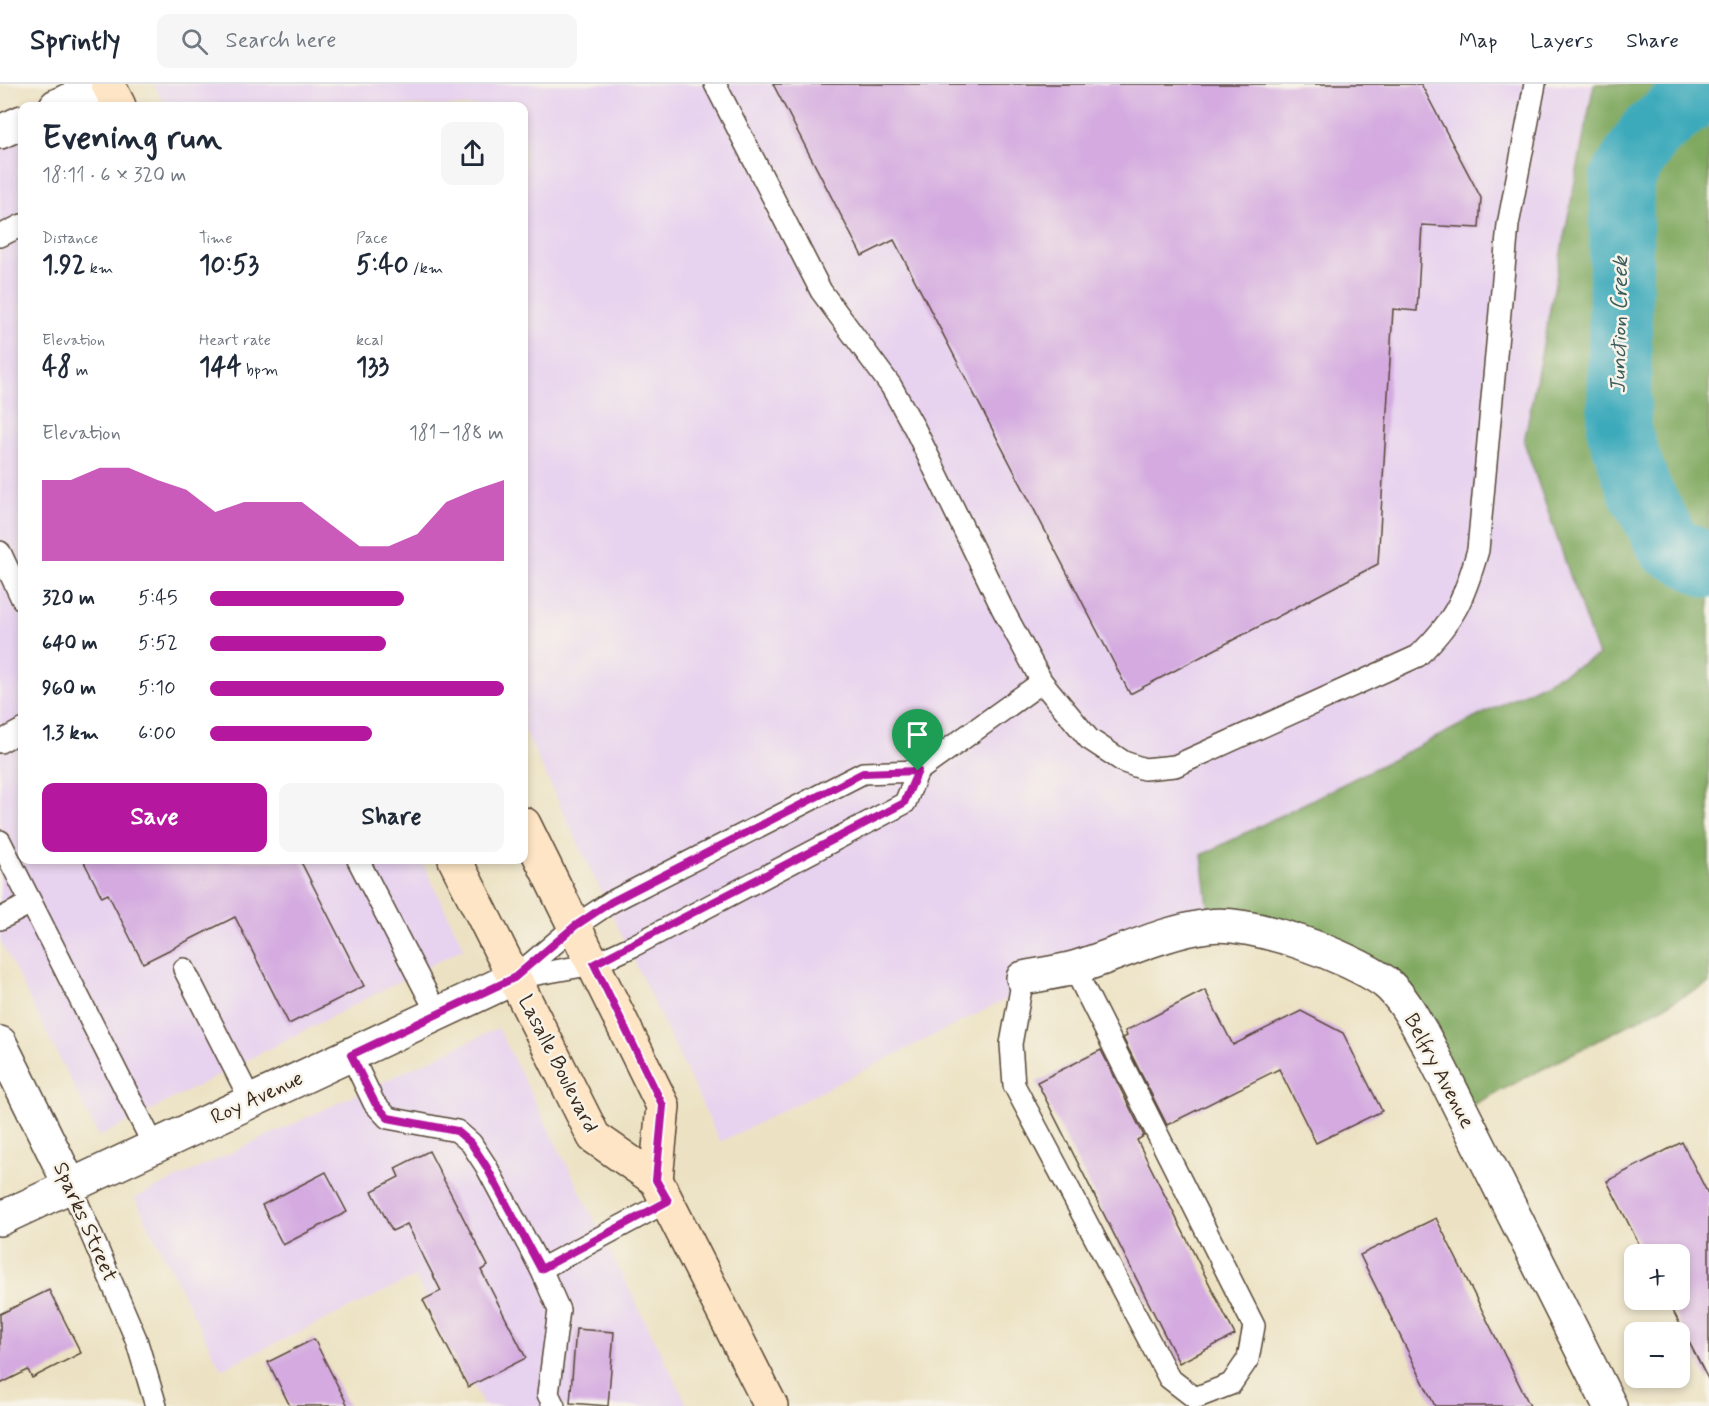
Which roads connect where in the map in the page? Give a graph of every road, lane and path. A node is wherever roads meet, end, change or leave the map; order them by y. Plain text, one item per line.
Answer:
1 (106, 84) edge
2 (715, 84) edge
3 (1535, 84) edge
4 (65, 102) edge
5 (117, 102) edge
6 (18, 124) edge
7 (0, 132) edge
8 (18, 227) edge
9 (0, 236) edge
10 (0, 552) edge
11 (18, 590) edge
12 (1042, 682) junction
13 (18, 732) edge
14 (0, 742) edge
15 (918, 771) junction
16 (528, 832) edge
17 (0, 841) edge
18 (360, 864) edge
19 (457, 864) edge
20 (32, 903) junction
21 (0, 919) edge
22 (575, 926) junction
23 (594, 964) junction
24 (1074, 968) junction
25 (184, 969) dead end
26 (514, 978) junction
27 (1023, 978) joint
28 (438, 1015) junction
29 (0, 1043) edge
30 (351, 1055) junction
31 (251, 1101) junction
32 (154, 1146) junction
33 (70, 1185) junction
34 (662, 1191) junction
35 (0, 1219) edge
36 (541, 1269) junction
37 (767, 1405) edge
38 (156, 1406) edge
39 (554, 1406) edge
40 (1610, 1406) edge

1 - 4 street
1 - 5 main road
2 - 12 lane
3 - 12 lane
6 - 7 street
8 - 9 lane
10 - 11 lane
12 - 15 lane
13 - 14 lane
15 - 22 lane
15 - 23 lane
16 - 22 main road
17 - 20 lane
18 - 28 lane
19 - 26 main road, Lasalle Boulevard
20 - 21 lane
20 - 32 lane
22 - 23 main road
22 - 26 lane
23 - 26 lane
23 - 34 main road
24 - 27 street, Belfry Avenue
24 - 27 lane
24 - 40 street, Belfry Avenue
25 - 31 lane
26 - 28 street, Roy Avenue
26 - 34 main road, Lasalle Boulevard
28 - 30 street, Roy Avenue
29 - 33 street, Sparks Street
30 - 31 street, Roy Avenue
30 - 36 lane
31 - 32 street, Roy Avenue
32 - 33 street, Roy Avenue
33 - 35 street, Roy Avenue
33 - 38 lane, Sparks Street
34 - 36 lane
34 - 37 main road, Lasalle Boulevard
36 - 39 lane

